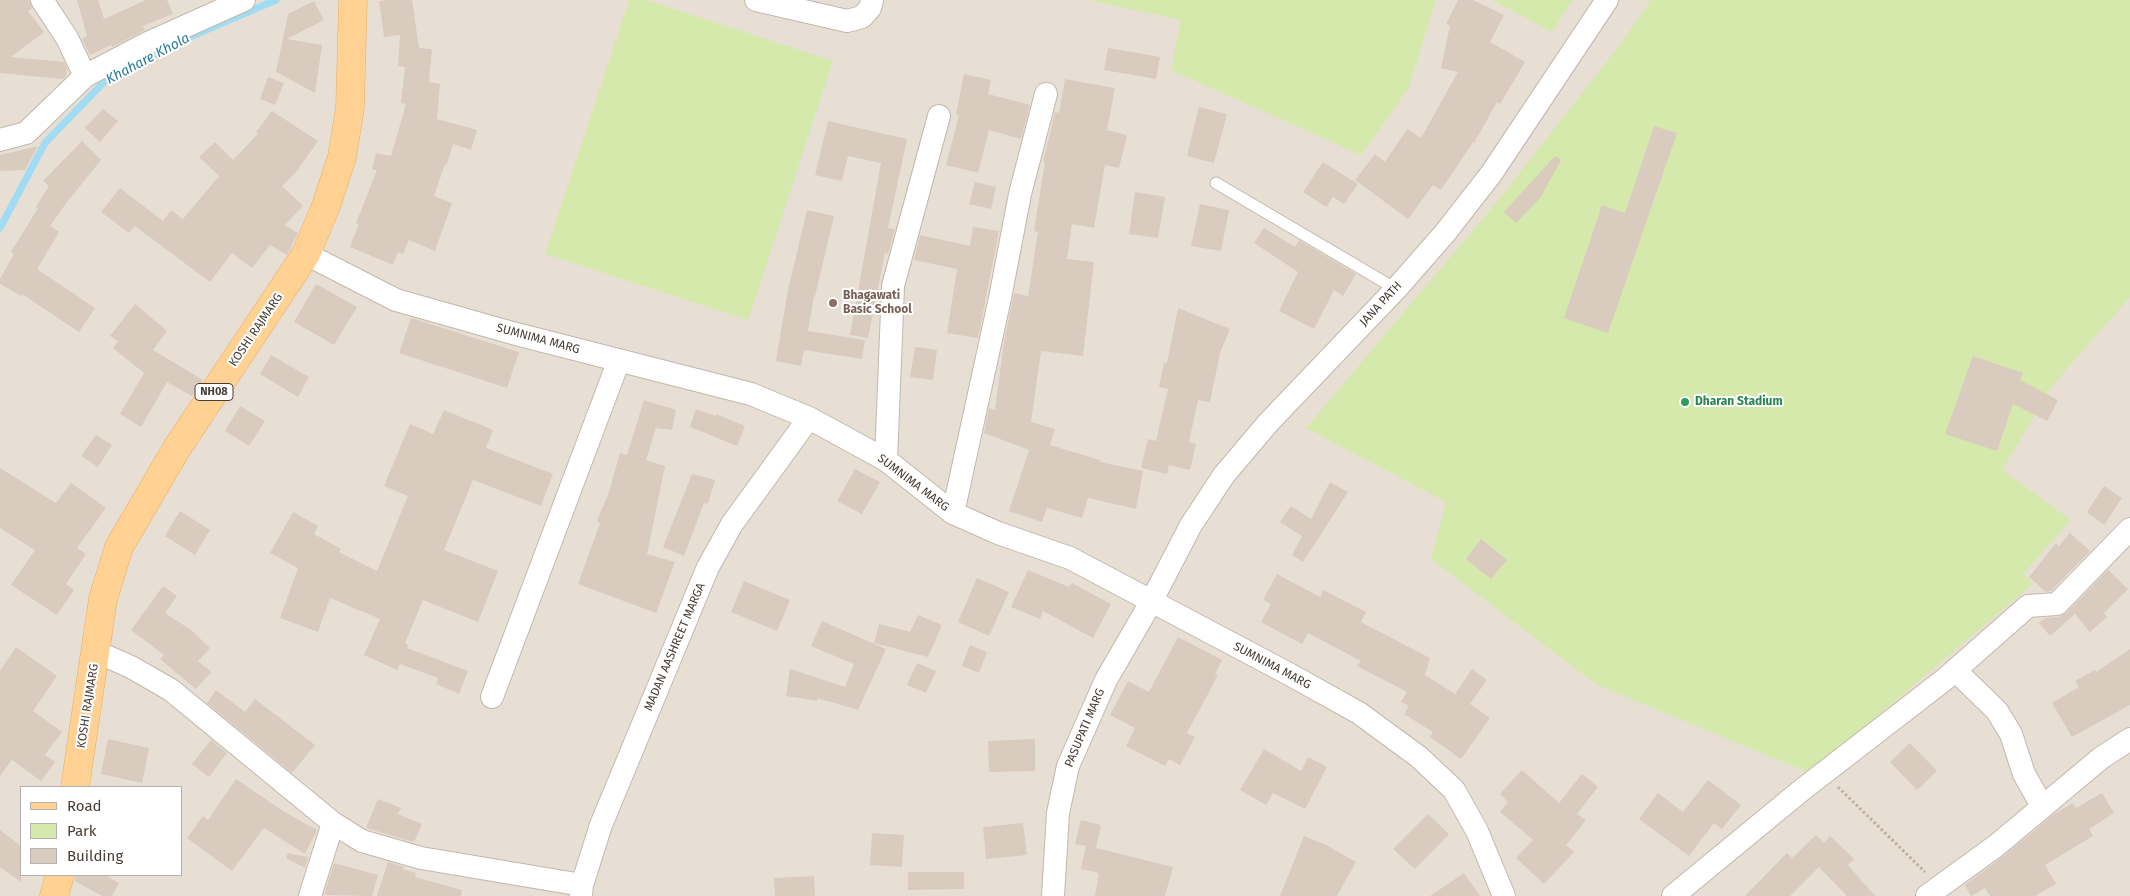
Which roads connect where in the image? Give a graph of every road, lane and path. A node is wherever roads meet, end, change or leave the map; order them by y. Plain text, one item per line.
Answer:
1 (42, 0) edge
2 (244, 0) edge
3 (353, 0) edge
4 (756, 0) edge
5 (872, 0) edge
6 (1607, 0) edge
7 (85, 76) junction
8 (1046, 94) dead end
9 (939, 116) dead end
10 (0, 140) edge
11 (1216, 183) dead end
12 (306, 254) junction
13 (1396, 288) junction
14 (619, 360) junction
15 (809, 418) junction
16 (886, 460) junction
17 (953, 513) junction
18 (2130, 530) edge
19 (1151, 602) junction
20 (97, 652) junction
21 (1955, 670) junction
22 (492, 697) dead end
23 (2130, 740) edge
24 (1824, 774) junction
25 (75, 786) edge
26 (2042, 806) junction
27 (333, 824) junction
28 (60, 876) edge
29 (581, 890) edge
30 (1934, 891) edge
31 (54, 896) edge
32 (310, 896) edge
33 (1054, 896) edge
34 (1504, 896) edge
35 (1673, 896) edge

1 - 7 street
2 - 7 street
3 - 12 main road, KOSHI RAJMARG / NH08
4 - 5 street
6 - 13 street, JANA PATH
7 - 10 street
8 - 17 street
9 - 16 street
11 - 13 lane
12 - 14 street, SUMNIMA MARG
12 - 20 main road, KOSHI RAJMARG / NH08
13 - 19 street, JANA PATH
14 - 15 street, SUMNIMA MARG
14 - 22 street
15 - 16 street, SUMNIMA MARG
15 - 29 street, MADAN AASHREET MARGA
16 - 17 street, SUMNIMA MARG
17 - 19 street, SUMNIMA MARG
18 - 21 street
19 - 33 street, PASUPATI MARG
19 - 34 street, SUMNIMA MARG
20 - 25 main road, KOSHI RAJMARG / NH08
20 - 27 street
21 - 24 street
21 - 26 street
23 - 26 street
24 - 30 path
24 - 35 street
26 - 30 street
27 - 29 street
27 - 32 street
28 - 31 main road

